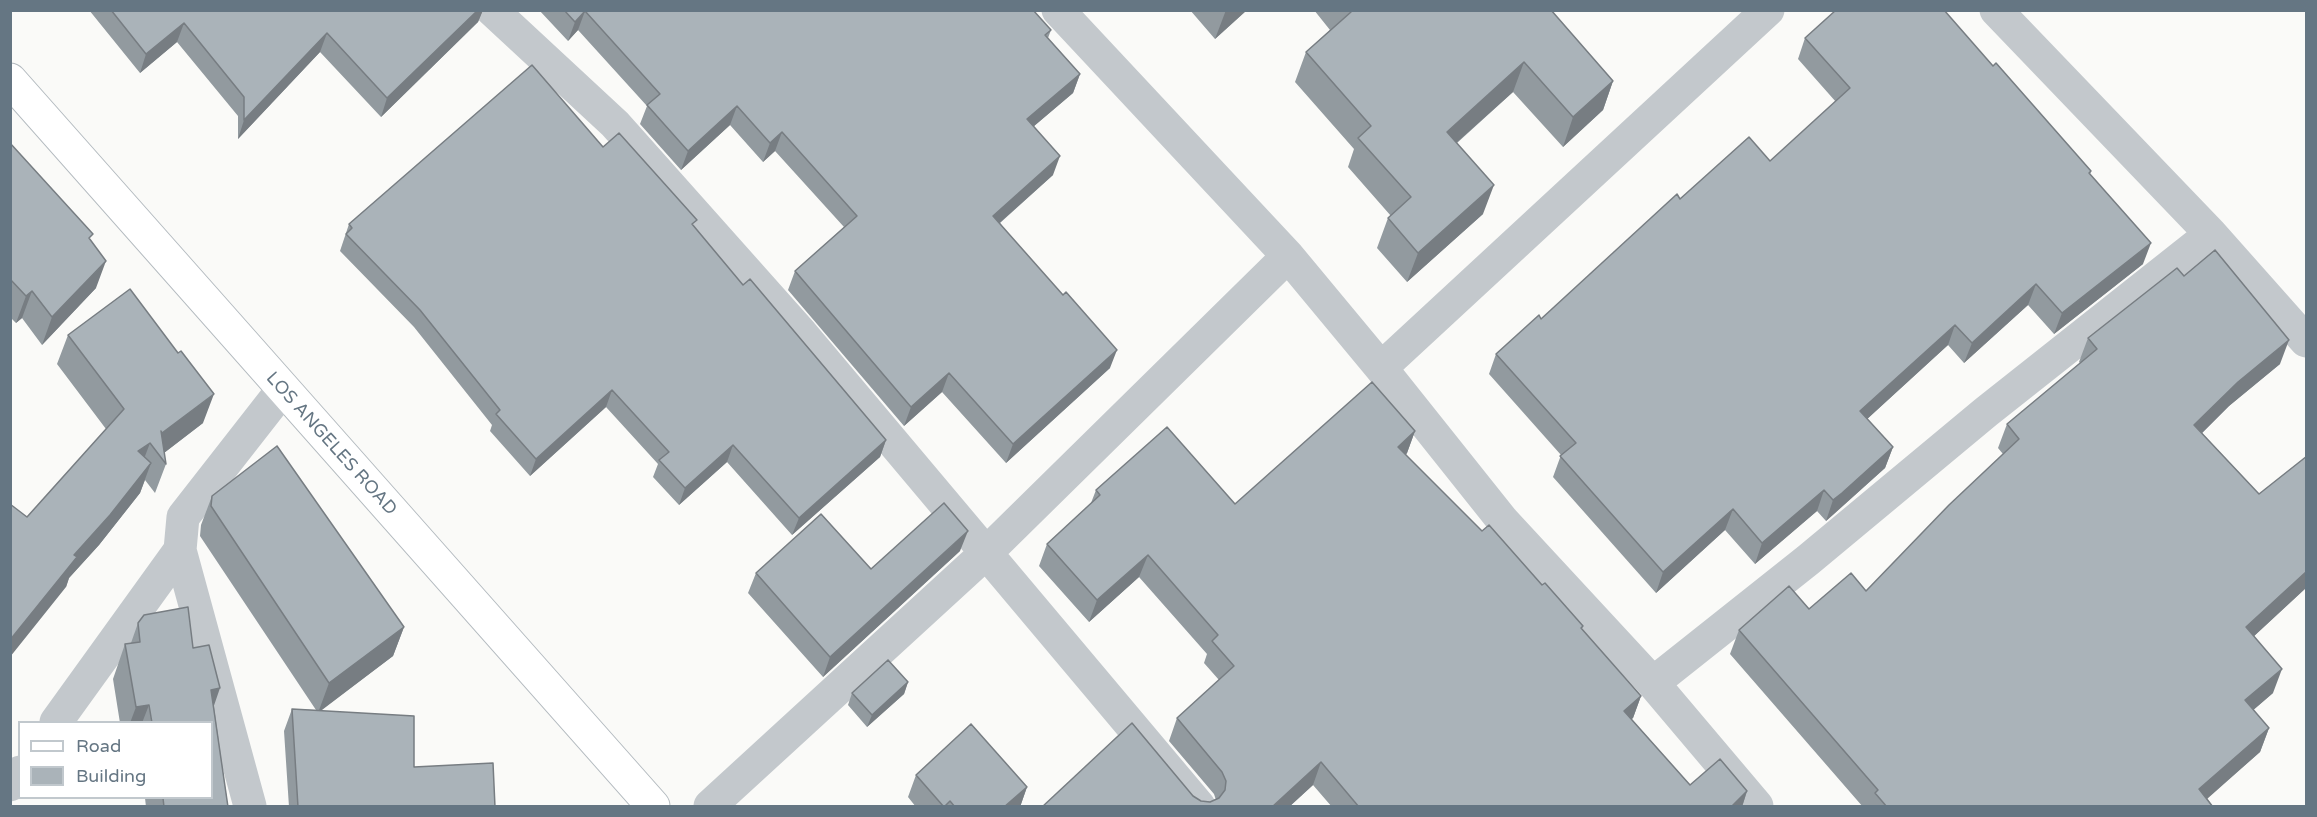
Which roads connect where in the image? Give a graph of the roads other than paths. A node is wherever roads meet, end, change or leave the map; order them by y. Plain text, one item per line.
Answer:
1 (492, 10) edge
2 (1058, 10) edge
3 (1768, 10) edge
4 (1996, 10) edge
5 (10, 80) edge
6 (2211, 234) junction
7 (1288, 256) junction
8 (2307, 341) edge
9 (1381, 368) junction
10 (283, 389) junction
11 (180, 550) junction
12 (986, 553) junction
13 (1653, 683) junction
14 (57, 721) edge
15 (250, 807) edge
16 (653, 807) edge
17 (710, 807) edge
18 (1199, 807) edge
19 (1757, 807) edge

1 - 12 street
2 - 7 street
3 - 9 street
4 - 6 street
5 - 10 main road, LOS ANGELES ROAD
6 - 8 street
6 - 13 street
7 - 9 street
7 - 12 street
9 - 13 street
10 - 11 street
10 - 16 main road, LOS ANGELES ROAD
11 - 14 street
11 - 15 street
12 - 17 street
12 - 18 street
13 - 19 street

